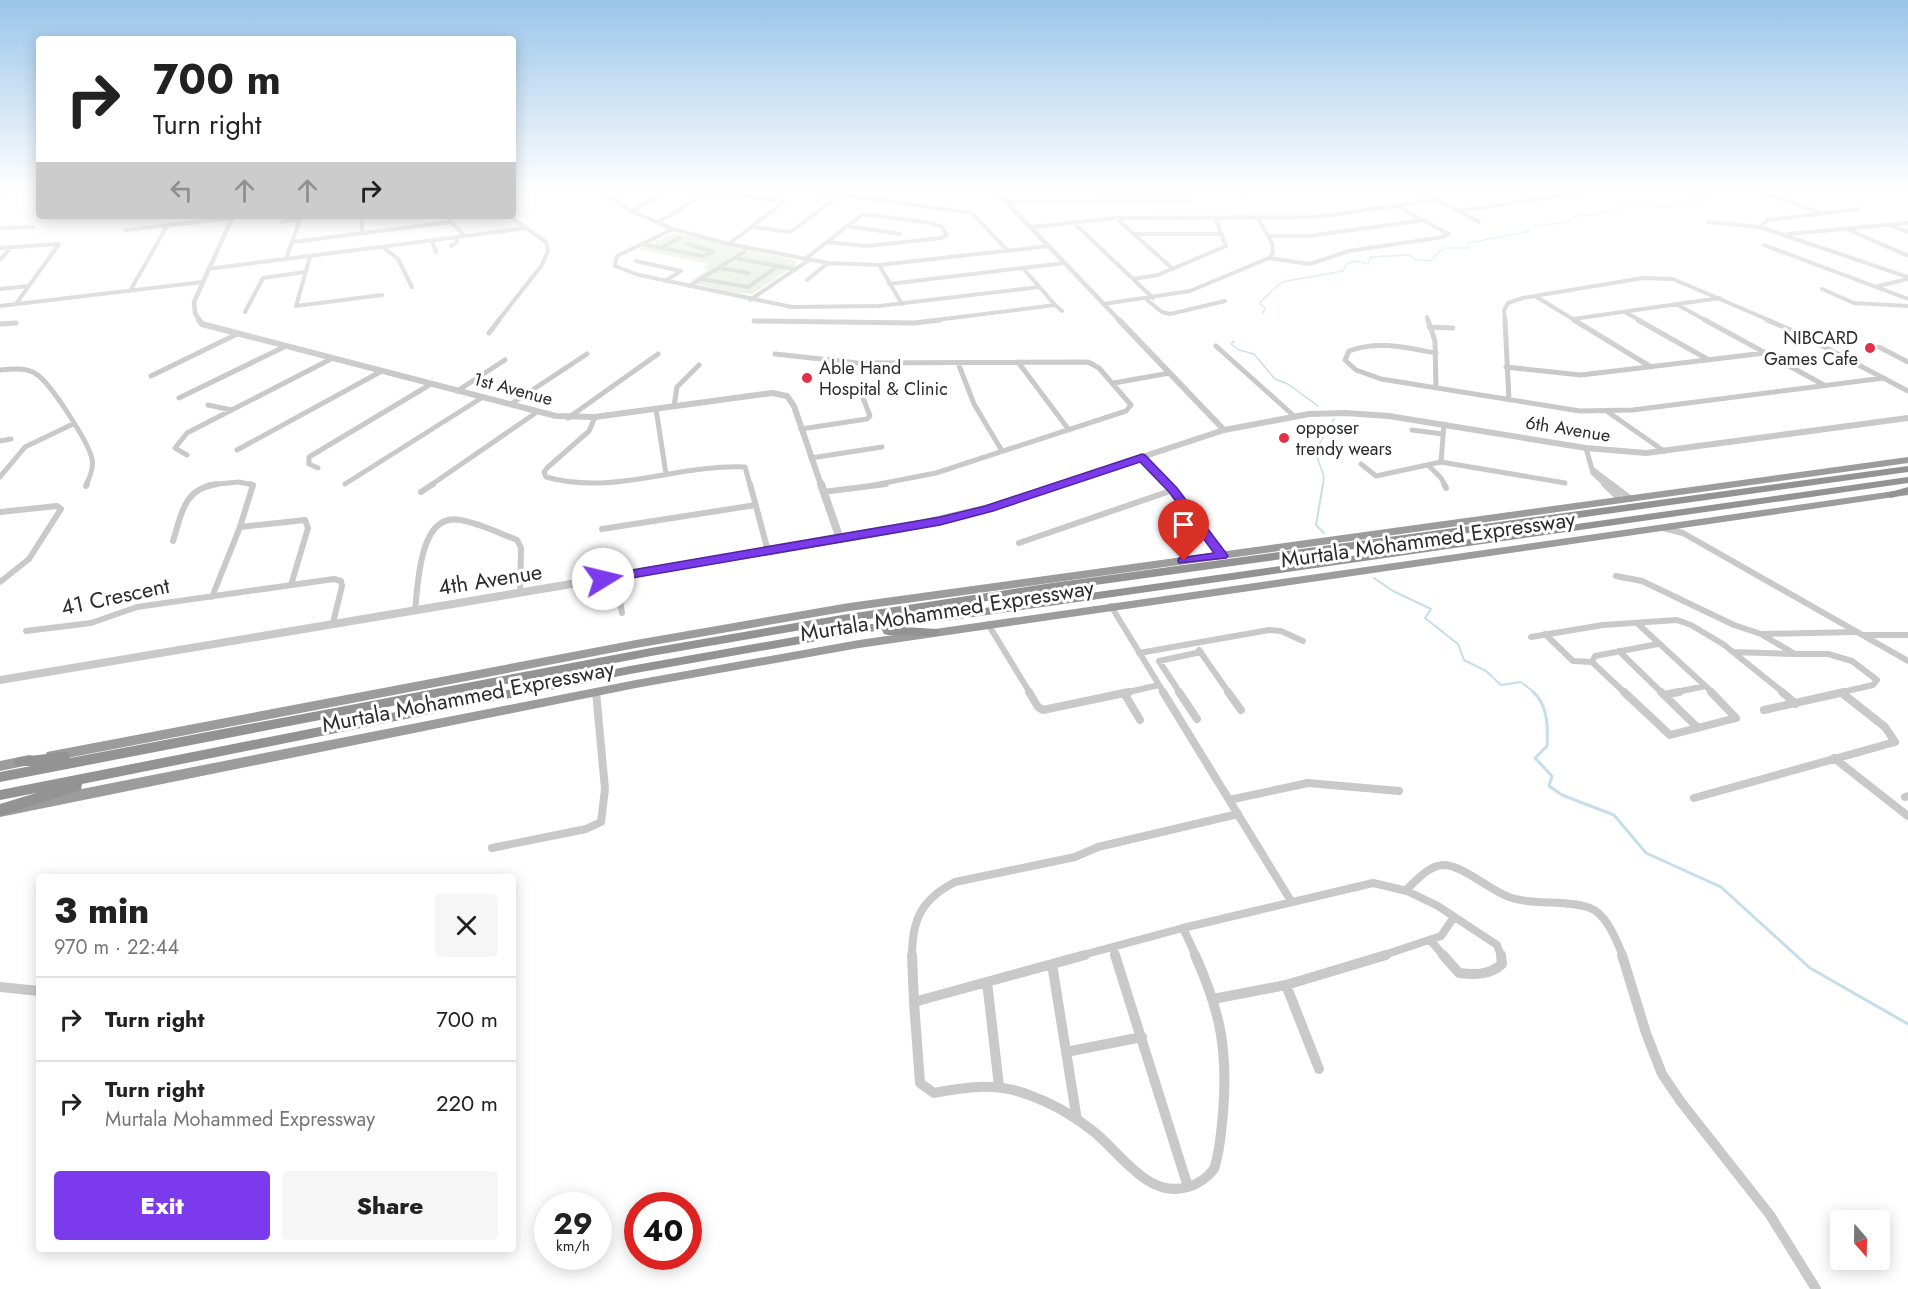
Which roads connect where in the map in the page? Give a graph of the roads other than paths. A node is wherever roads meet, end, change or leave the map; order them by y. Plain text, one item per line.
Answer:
1 (54, 251) edge
2 (153, 251) edge
3 (217, 251) edge
4 (289, 251) edge
5 (349, 251) edge
6 (388, 251) edge
7 (549, 251) edge
8 (626, 251) edge
9 (677, 251) edge
10 (710, 251) edge
11 (766, 251) edge
12 (816, 251) edge
13 (997, 251) edge
14 (1054, 251) edge
15 (1104, 251) edge
16 (1153, 251) edge
17 (1215, 251) edge
18 (1273, 251) edge
19 (1354, 251) edge
20 (1781, 251) edge
21 (1832, 251) edge
22 (744, 252) dead end
23 (310, 256) junction
24 (734, 258) junction
25 (1269, 258) junction
26 (286, 259) junction
27 (807, 259) junction
28 (636, 261) dead end
29 (828, 263) junction
30 (1065, 263) junction
31 (879, 265) junction
32 (778, 266) junction
33 (718, 268) junction
34 (1023, 268) junction
35 (208, 269) junction
36 (795, 269) junction
37 (1173, 269) junction
38 (304, 272) junction
39 (749, 273) dead end
40 (1908, 278) edge
41 (702, 279) junction
42 (1133, 279) junction
43 (807, 280) dead end
44 (665, 281) junction
45 (202, 282) junction
46 (889, 284) junction
47 (29, 286) junction
48 (689, 286) junction
49 (1880, 286) junction
50 (412, 287) dead end
51 (1039, 287) junction
52 (0, 289) edge
53 (1822, 289) dead end
54 (130, 291) junction
55 (382, 295) dead end
56 (1535, 296) junction
57 (1153, 298) junction
58 (1720, 298) junction
59 (1908, 298) edge
60 (1146, 299) junction
61 (750, 300) junction
62 (1225, 301) dead end
63 (16, 304) junction
64 (902, 304) junction
65 (1103, 304) junction
66 (1676, 304) junction
67 (1055, 305) junction
68 (0, 306) edge
69 (1908, 306) edge
70 (1062, 311) dead end
71 (244, 312) dead end
72 (1625, 312) junction
73 (1427, 317) dead end
74 (1573, 319) junction
75 (754, 321) dead end
76 (16, 322) dead end
77 (0, 324) edge
78 (1430, 327) junction
79 (1453, 328) dead end
80 (489, 333) dead end
81 (237, 334) junction
82 (1216, 346) dead end
83 (284, 347) junction
84 (1879, 347) dead end
85 (1436, 353) junction
86 (1765, 353) junction
87 (587, 354) dead end
88 (658, 354) dead end
89 (775, 354) dead end
90 (331, 359) junction
91 (505, 360) dead end
92 (1709, 360) junction
93 (1018, 362) junction
94 (1908, 362) edge
95 (958, 363) junction
96 (699, 365) dead end
97 (1506, 367) junction
98 (1651, 367) junction
99 (0, 370) edge
100 (380, 372) junction
101 (1170, 374) junction
102 (151, 376) dead end
103 (1884, 378) junction
104 (431, 384) junction
105 (1114, 384) junction
106 (1825, 386) junction
107 (1436, 388) junction
108 (457, 390) junction
109 (861, 390) dead end
110 (1908, 391) edge
111 (483, 397) junction
112 (179, 398) dead end
113 (1509, 400) junction
114 (208, 405) dead end
115 (511, 405) junction
116 (674, 406) junction
117 (656, 408) junction
118 (232, 410) junction
119 (537, 412) junction
120 (1608, 412) junction
121 (1294, 416) junction
122 (594, 417) junction
123 (568, 418) junction
124 (1908, 418) edge
125 (73, 424) junction
126 (1444, 424) junction
127 (801, 429) junction
128 (1069, 430) junction
129 (1224, 430) junction
130 (1412, 430) dead end
131 (1443, 434) junction
132 (11, 439) dead end
133 (0, 441) edge
134 (882, 447) dead end
135 (1586, 448) junction
136 (237, 450) dead end
137 (1002, 451) junction
138 (1665, 451) junction
139 (188, 455) dead end
140 (1142, 457) junction
141 (811, 458) junction
142 (1441, 462) junction
143 (1908, 462) edge
144 (1362, 465) dead end
145 (1428, 465) junction
146 (318, 468) dead end
147 (1592, 469) junction
148 (1908, 469) edge
149 (666, 474) junction
150 (0, 477) edge
151 (1908, 480) edge
152 (1565, 483) dead end
153 (345, 484) dead end
154 (86, 486) dead end
155 (1446, 488) dead end
156 (1173, 490) junction
157 (1908, 491) edge
158 (421, 492) dead end
159 (823, 492) junction
160 (1626, 499) junction
161 (756, 505) junction
162 (0, 512) edge
163 (240, 527) junction
164 (602, 529) dead end
165 (1682, 529) junction
166 (840, 539) junction
167 (173, 541) dead end
168 (1019, 543) dead end
169 (768, 551) junction
170 (1222, 556) junction
171 (1127, 568) junction
172 (624, 575) junction
173 (1616, 576) dead end
174 (0, 582) edge
175 (291, 585) junction
176 (1052, 587) junction
177 (520, 593) junction
178 (212, 597) junction
179 (1111, 606) junction
180 (416, 610) junction
181 (622, 613) dead end
182 (333, 623) junction
183 (1637, 623) junction
184 (988, 624) junction
185 (26, 631) dead end
186 (851, 631) junction
187 (934, 632) junction
188 (1860, 633) junction
189 (1545, 634) junction
190 (1761, 634) junction
191 (1908, 635) edge
192 (1531, 637) dead end
193 (1303, 641) dead end
194 (1194, 643) junction
195 (1658, 644) junction
196 (1619, 651) junction
197 (1201, 652) junction
198 (1733, 652) junction
199 (1140, 653) junction
200 (1795, 654) junction
201 (1908, 661) edge
202 (1592, 662) junction
203 (0, 680) edge
204 (1160, 685) junction
205 (1705, 686) junction
206 (596, 692) junction
207 (1124, 693) junction
208 (1842, 693) junction
209 (1664, 695) junction
210 (1796, 704) junction
211 (1241, 710) dead end
212 (1764, 710) dead end
213 (1197, 719) dead end
214 (1140, 720) dead end
215 (1698, 728) junction
216 (140, 750) junction
217 (1834, 758) junction
218 (21, 762) junction
219 (0, 766) edge
220 (138, 767) junction
221 (0, 777) edge
222 (1399, 791) dead end
223 (0, 795) edge
224 (1694, 798) dead end
225 (1229, 800) junction
226 (0, 811) edge
227 (1238, 814) junction
228 (1908, 816) edge
229 (492, 848) dead end
230 (1406, 890) junction
231 (1291, 901) junction
232 (1454, 917) junction
233 (1183, 928) junction
234 (1430, 940) junction
235 (1113, 947) junction
236 (1052, 964) junction
237 (987, 982) junction
238 (1286, 985) junction
239 (0, 987) edge
240 (36, 991) edge
241 (1213, 999) junction
242 (914, 1002) junction
243 (1142, 1037) junction
244 (1066, 1052) junction
245 (1319, 1069) dead end
246 (999, 1086) junction
247 (1077, 1120) junction
248 (1188, 1187) junction
249 (1816, 1289) edge

1 - 47 street
2 - 54 street
3 - 35 street, 1st Avenue
4 - 26 street
5 - 23 street
6 - 50 street
7 - 80 street
8 - 44 street
9 - 10 street
11 - 27 street
12 - 27 street
13 - 31 street
14 - 30 street
15 - 42 street
16 - 37 street
17 - 37 street
18 - 25 street
19 - 25 street
20 - 49 street
21 - 40 street
22 - 24 street
23 - 26 street
23 - 38 street
24 - 32 street
24 - 33 street
25 - 57 street
26 - 35 street
27 - 29 street
27 - 36 street
28 - 44 street
29 - 31 street
29 - 43 street
30 - 34 street
30 - 65 street
31 - 46 street
32 - 36 street
32 - 41 street
33 - 39 street
33 - 41 street
34 - 46 street
34 - 51 street
35 - 45 street, 1st Avenue
36 - 61 street
37 - 42 street
38 - 55 street
38 - 71 street
40 - 49 street
41 - 48 street
42 - 57 street
44 - 48 street
45 - 54 street
45 - 81 street, 1st Avenue
46 - 64 street
47 - 52 street
47 - 63 street
48 - 61 street
49 - 59 street
51 - 64 street
51 - 67 street
53 - 69 street
54 - 63 street
56 - 58 street
56 - 74 street
56 - 97 street
57 - 60 street
58 - 66 street
58 - 103 street
60 - 62 street
60 - 65 street
61 - 64 street
63 - 68 street
65 - 101 street
66 - 72 street
66 - 86 street
67 - 70 street
67 - 75 street
72 - 74 street
72 - 92 street
73 - 78 street
74 - 98 street
76 - 77 street
78 - 79 street
78 - 85 street
81 - 83 street, 1st Avenue
81 - 102 street
82 - 121 street
83 - 90 street, 1st Avenue
83 - 112 street
84 - 94 street
85 - 107 street
85 - 107 street
86 - 92 street
86 - 106 street
87 - 115 street
88 - 123 street
89 - 95 street
90 - 100 street, 1st Avenue
90 - 118 street
91 - 108 street
92 - 98 street
93 - 95 street
93 - 105 street
93 - 128 street
95 - 137 street
96 - 116 street
97 - 98 street
97 - 113 street
99 - 125 street
100 - 104 street, 1st Avenue
100 - 136 street
101 - 105 street
101 - 129 street
103 - 106 street
103 - 110 street
104 - 108 street, 1st Avenue
104 - 146 street
105 - 128 street
106 - 120 street
107 - 113 street
108 - 111 street, 1st Avenue
109 - 127 street
111 - 115 street, 1st Avenue
111 - 153 street
113 - 120 street
114 - 118 street
115 - 119 street, 1st Avenue
116 - 117 street, 1st Avenue
116 - 127 street, 1st Avenue
117 - 122 street, 1st Avenue
117 - 149 street
118 - 139 street
119 - 123 street, 1st Avenue
119 - 158 street
120 - 138 street
121 - 126 street, 6th Avenue
121 - 129 street, 6th Avenue
122 - 123 street, 1st Avenue
122 - 149 street
124 - 138 street, 6th Avenue
125 - 150 street
125 - 154 street
126 - 131 street
126 - 135 street, 6th Avenue
127 - 141 street, 1st Avenue
128 - 137 street
129 - 140 street, 4th Avenue
130 - 131 street
131 - 142 street
132 - 133 street
134 - 141 street
135 - 138 street, 6th Avenue
135 - 147 street
137 - 159 street
140 - 156 street
140 - 166 street, 4th Avenue
141 - 159 street, 1st Avenue
142 - 145 street
142 - 152 street
143 - 160 highway, Murtala Mohammed Expressway
144 - 145 street
145 - 155 street
147 - 160 street
147 - 160 street
148 - 176 highway, Murtala Mohammed Expressway
149 - 161 street
151 - 186 highway, Murtala Mohammed Expressway
156 - 168 street
156 - 170 street
157 - 165 highway, Murtala Mohammed Expressway
159 - 166 street, 1st Avenue
160 - 170 highway, Murtala Mohammed Expressway
161 - 164 street
161 - 169 street
162 - 174 street
163 - 167 street, 41 Crescent
163 - 175 street
163 - 178 street, 41 Crescent
165 - 179 highway, Murtala Mohammed Expressway
165 - 188 street
166 - 169 street, 4th Avenue
169 - 172 street, 4th Avenue
170 - 171 highway, Murtala Mohammed Expressway
171 - 176 highway
171 - 218 highway, Murtala Mohammed Expressway
172 - 177 street, 4th Avenue
172 - 181 street
173 - 190 street
175 - 178 street, 41 Crescent
175 - 182 street, 41 Crescent
176 - 216 highway, Murtala Mohammed Expressway
177 - 180 street, 4th Avenue
177 - 180 street
178 - 185 street, 41 Crescent
179 - 184 highway, Murtala Mohammed Expressway
179 - 199 street
180 - 182 street, 4th Avenue
182 - 203 street, 4th Avenue
183 - 189 street
183 - 195 street
183 - 198 street
184 - 187 highway, Murtala Mohammed Expressway
184 - 207 street
186 - 187 highway
186 - 220 highway, Murtala Mohammed Expressway
187 - 206 highway, Murtala Mohammed Expressway
188 - 190 street
188 - 191 street
188 - 201 street
189 - 192 street
189 - 202 street
190 - 200 street
193 - 194 street
194 - 197 street
194 - 199 street
195 - 196 street
195 - 205 street
196 - 202 street
196 - 209 street
197 - 211 street
197 - 213 street
198 - 200 street
198 - 210 street
199 - 204 street
200 - 208 street
202 - 215 street
204 - 207 street
204 - 225 street
205 - 209 street
205 - 215 street
206 - 226 highway, Murtala Mohammed Expressway
206 - 229 street
207 - 214 street
208 - 210 street
208 - 217 street
209 - 215 street
210 - 212 street
216 - 218 highway
216 - 221 highway, Murtala Mohammed Expressway
217 - 224 street
217 - 228 street
218 - 219 highway, Murtala Mohammed Expressway
220 - 223 highway, Murtala Mohammed Expressway
220 - 226 highway
222 - 225 street
225 - 227 street
227 - 231 street
227 - 242 street
230 - 231 street
230 - 232 street
230 - 249 street
231 - 233 street
232 - 234 street
232 - 234 street
233 - 235 street
233 - 241 street
234 - 238 street
235 - 236 street
235 - 243 street
236 - 237 street
236 - 244 street
237 - 242 street
237 - 246 street
238 - 241 street
238 - 245 street
239 - 240 street
241 - 248 street
242 - 246 street
243 - 244 street
243 - 248 street
244 - 247 street
246 - 247 street
247 - 248 street

